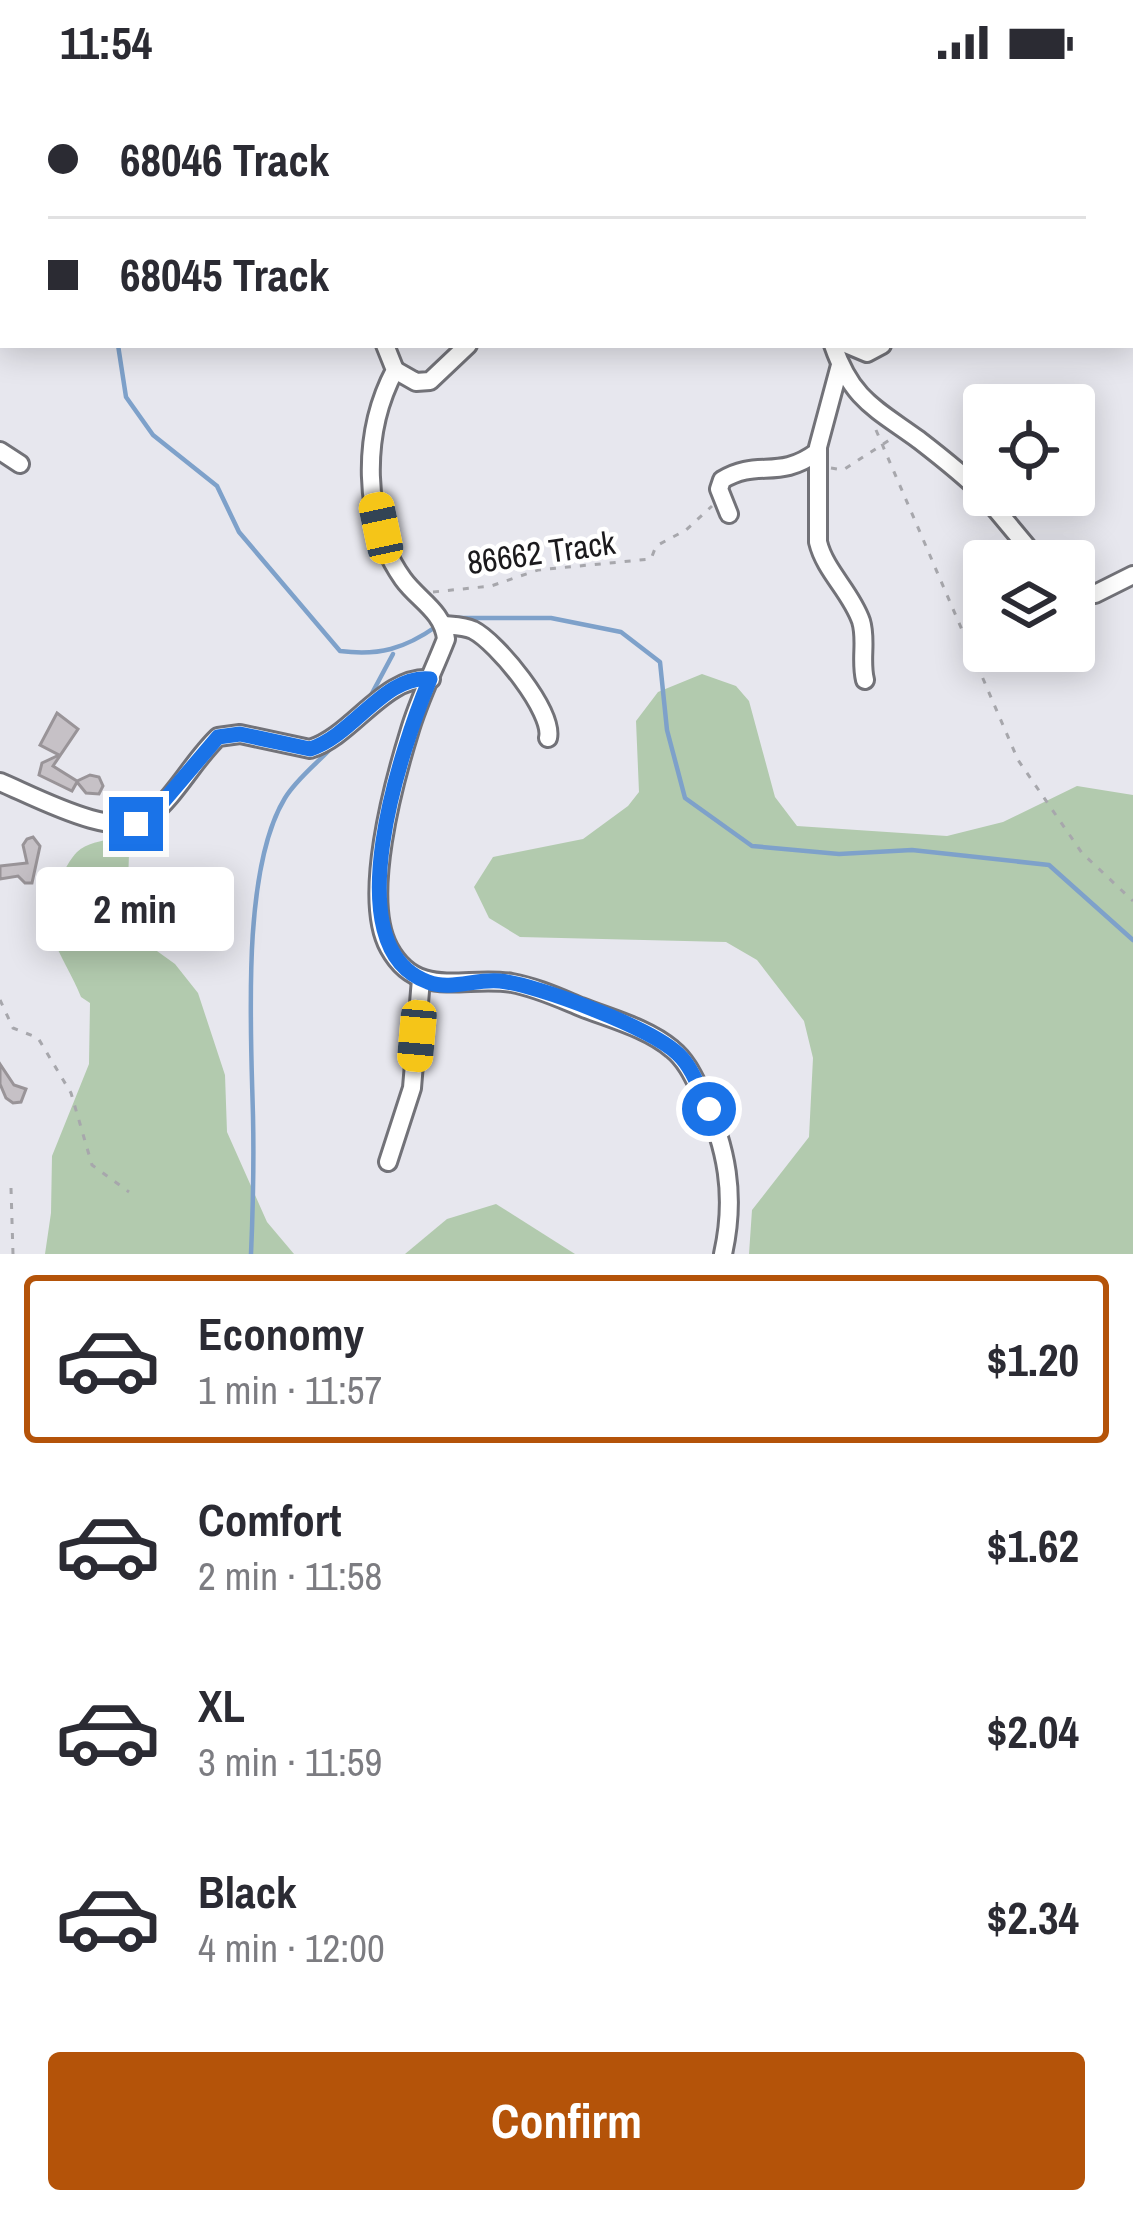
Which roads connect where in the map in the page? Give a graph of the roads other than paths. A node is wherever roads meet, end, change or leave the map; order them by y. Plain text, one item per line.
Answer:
1 (386, 348) edge
2 (465, 348) edge
3 (834, 348) edge
4 (840, 364) junction
5 (394, 370) junction
6 (0, 451) edge
7 (816, 461) junction
8 (20, 464) dead end
9 (963, 478) edge
10 (726, 506) road end
11 (1002, 516) edge
12 (1022, 540) edge
13 (1133, 575) edge
14 (1095, 594) edge
15 (444, 625) junction
16 (430, 679) junction
17 (865, 680) dead end
18 (548, 738) dead end
19 (0, 782) edge
20 (422, 979) junction
21 (388, 1162) dead end
22 (723, 1254) edge

1 - 5 street
2 - 5 street
3 - 4 street
4 - 7 street
4 - 9 street
5 - 15 street
6 - 8 street
7 - 10 street
7 - 17 street
11 - 12 street
13 - 14 street
15 - 16 street
15 - 18 street
16 - 19 street
16 - 20 street
20 - 21 street
20 - 22 street

